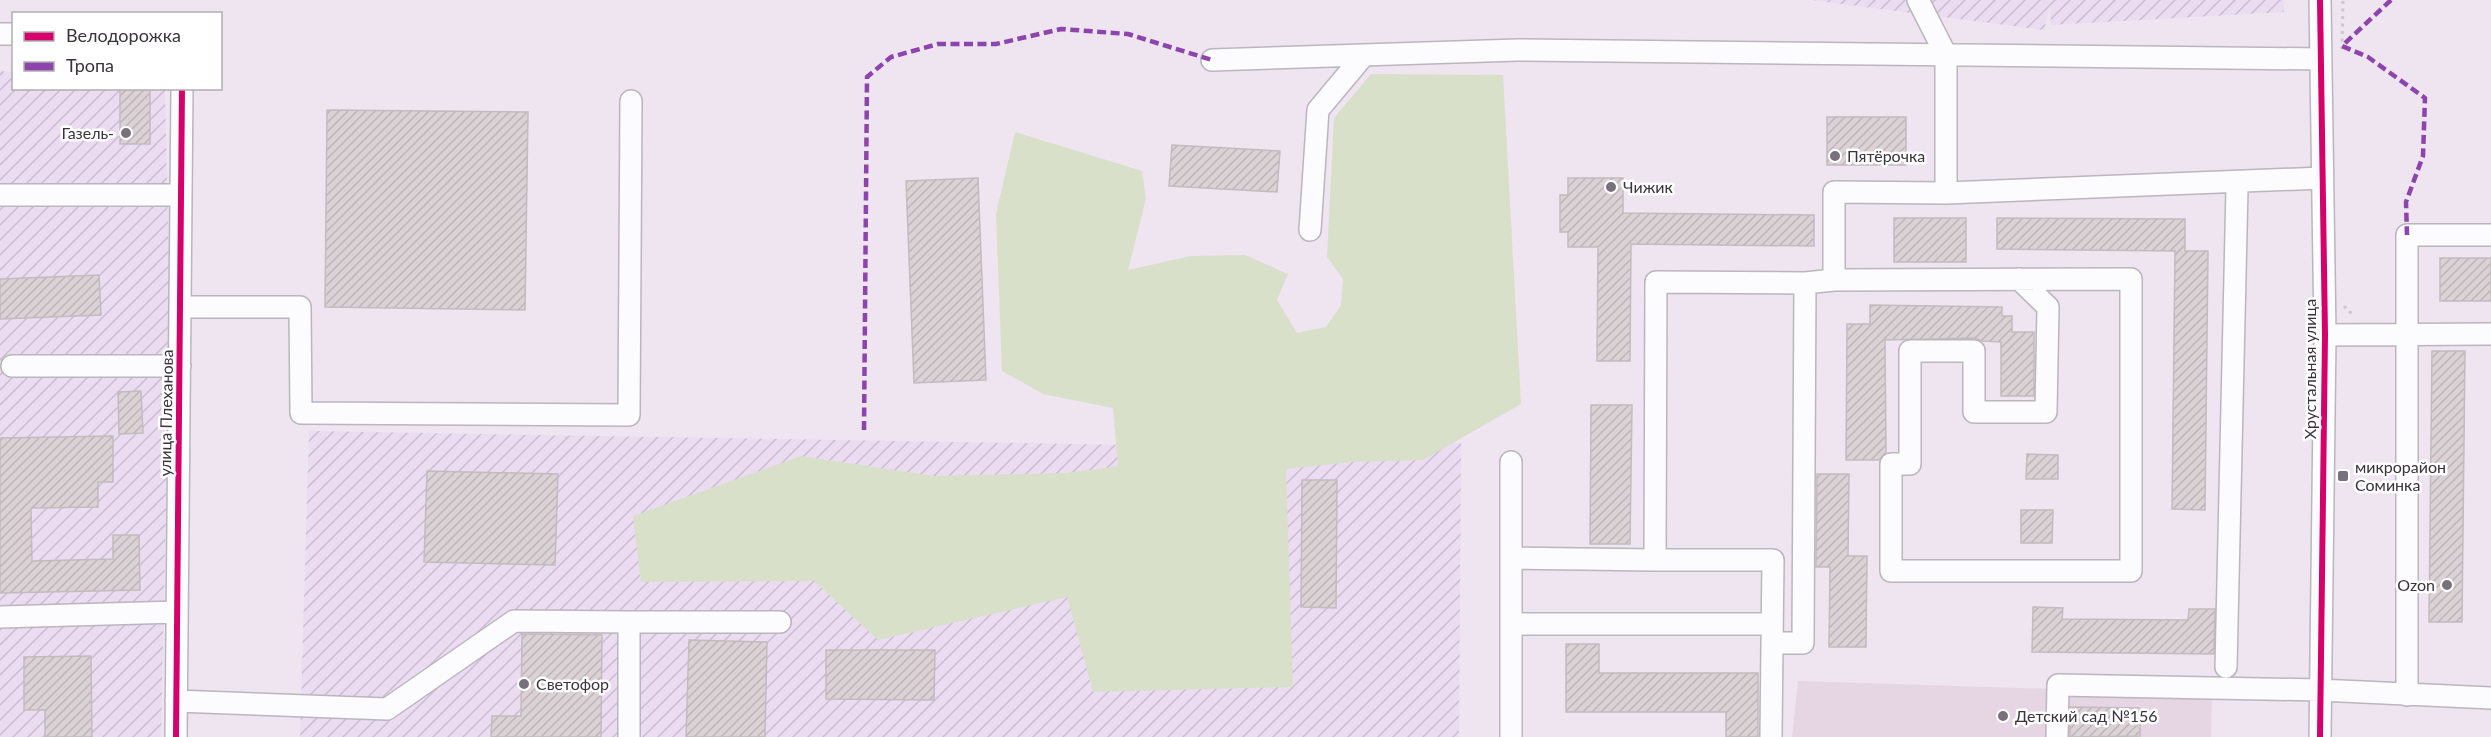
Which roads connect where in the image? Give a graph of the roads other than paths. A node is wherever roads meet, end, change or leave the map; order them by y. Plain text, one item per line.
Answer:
1 (1918, 0) edge
2 (2320, 0) edge
3 (1364, 55) junction
4 (1946, 55) junction
5 (2320, 59) junction
6 (1212, 60) dead end
7 (182, 90) edge
8 (631, 100) dead end
9 (2322, 178) junction
10 (2236, 188) dead end
11 (1946, 193) junction
12 (0, 195) edge
13 (181, 195) junction
14 (1310, 230) dead end
15 (2491, 235) edge
16 (2019, 279) junction
17 (1834, 280) junction
18 (1805, 283) junction
19 (180, 307) junction
20 (2407, 334) junction
21 (2491, 334) edge
22 (2325, 335) junction
23 (12, 366) dead end
24 (180, 366) junction
25 (1512, 462) dead end
26 (1511, 558) junction
27 (1655, 560) junction
28 (177, 612) junction
29 (0, 617) edge
30 (629, 622) junction
31 (780, 622) dead end
32 (1511, 624) junction
33 (1772, 633) junction
34 (2226, 667) dead end
35 (2320, 690) junction
36 (2407, 695) junction
37 (2491, 698) edge
38 (176, 701) junction
39 (176, 737) edge
40 (630, 737) edge
41 (1511, 737) edge
42 (1771, 737) edge
43 (2057, 737) edge
44 (2320, 737) edge

1 - 4 street
2 - 5 street, Хрустальная улица
3 - 4 street
3 - 6 street
3 - 14 street
4 - 5 street
4 - 11 street
5 - 9 street, Хрустальная улица
7 - 13 street, улица Плеханова
8 - 19 street
9 - 11 street
9 - 22 street, Хрустальная улица
10 - 34 street
11 - 17 street
12 - 13 street
13 - 19 street, улица Плеханова
15 - 20 street
16 - 16 street
16 - 17 street
17 - 18 street
18 - 27 street
18 - 33 street
19 - 24 street, улица Плеханова
20 - 21 street
20 - 22 street
20 - 36 street
22 - 35 street, Хрустальная улица
23 - 24 street
24 - 28 street, улица Плеханова
25 - 26 street
26 - 27 street
26 - 32 street
27 - 33 street
28 - 29 street
28 - 38 street, улица Плеханова
30 - 31 street
30 - 38 street
30 - 40 street
32 - 33 street
32 - 41 street
33 - 42 street
35 - 36 street
35 - 43 street
35 - 44 street, Хрустальная улица
36 - 37 street
38 - 39 street, улица Плеханова

